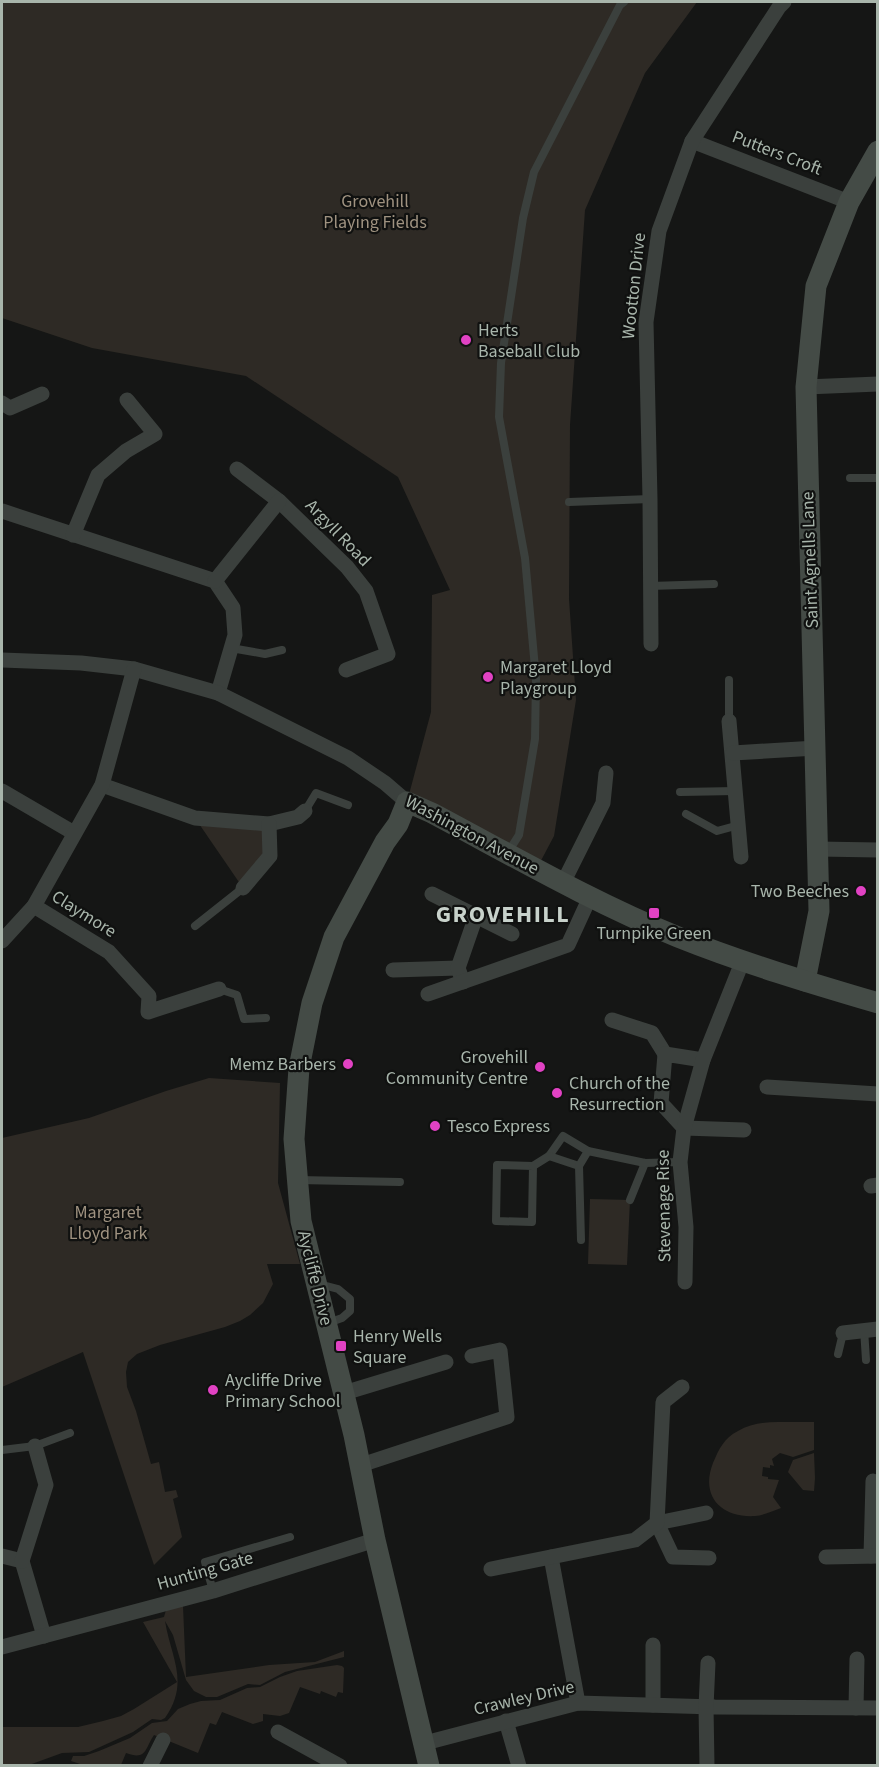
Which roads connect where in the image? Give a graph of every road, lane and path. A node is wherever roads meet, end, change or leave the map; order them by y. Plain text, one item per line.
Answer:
1 (624, 2) edge
2 (784, 2) edge
3 (692, 141) junction
4 (878, 151) edge
5 (849, 202) junction
6 (878, 384) edge
7 (806, 387) junction
8 (42, 393) dead end
9 (127, 400) dead end
10 (2, 403) edge
11 (237, 469) dead end
12 (850, 478) dead end
13 (878, 478) edge
14 (650, 499) junction
15 (279, 501) junction
16 (569, 502) dead end
17 (2, 512) edge
18 (73, 534) junction
19 (215, 580) junction
20 (714, 584) dead end
21 (650, 586) junction
22 (651, 644) dead end
23 (231, 648) junction
24 (282, 650) dead end
25 (2, 660) edge
26 (134, 669) junction
27 (346, 670) dead end
28 (729, 680) dead end
29 (218, 693) junction
30 (729, 721) joint
31 (816, 748) junction
32 (733, 753) junction
33 (606, 773) dead end
34 (102, 786) junction
35 (2, 791) edge
36 (736, 791) junction
37 (680, 792) dead end
38 (407, 802) junction
39 (348, 805) dead end
40 (305, 811) joint
41 (686, 814) dead end
42 (269, 824) junction
43 (739, 825) junction
44 (75, 833) junction
45 (818, 849) junction
46 (878, 850) edge
47 (508, 854) junction
48 (741, 857) dead end
49 (563, 883) junction
50 (243, 888) joint
51 (432, 894) dead end
52 (590, 897) junction
53 (34, 906) junction
54 (476, 916) junction
55 (195, 926) dead end
56 (512, 934) dead end
57 (2, 941) edge
58 (743, 960) junction
59 (393, 970) dead end
60 (460, 975) junction
61 (805, 981) junction
62 (219, 989) joint
63 (428, 994) dead end
64 (878, 1003) edge
65 (266, 1018) dead end
66 (612, 1020) dead end
67 (665, 1054) junction
68 (703, 1060) junction
69 (767, 1087) dead end
70 (878, 1094) edge
71 (684, 1128) junction
72 (744, 1130) dead end
73 (588, 1151) junction
74 (549, 1156) junction
75 (680, 1162) junction
76 (645, 1163) junction
77 (533, 1166) junction
78 (579, 1166) junction
79 (296, 1180) junction
80 (400, 1182) dead end
81 (630, 1200) dead end
82 (580, 1240) dead end
83 (685, 1282) dead end
84 (315, 1283) junction
85 (327, 1324) junction
86 (871, 1329) edge
87 (843, 1333) joint
88 (838, 1354) dead end
89 (472, 1356) dead end
90 (866, 1360) dead end
91 (446, 1362) dead end
92 (682, 1387) dead end
93 (344, 1393) junction
94 (70, 1433) dead end
95 (35, 1446) junction
96 (2, 1450) edge
97 (361, 1465) junction
98 (873, 1481) dead end
99 (706, 1513) dead end
100 (657, 1523) junction
101 (290, 1537) dead end
102 (375, 1540) junction
103 (2, 1556) edge
104 (874, 1556) edge
105 (551, 1557) junction
106 (826, 1557) dead end
107 (709, 1558) dead end
108 (22, 1561) junction
109 (491, 1569) dead end
110 (213, 1591) junction
111 (44, 1636) junction
112 (653, 1645) dead end
113 (2, 1647) edge
114 (856, 1659) dead end
115 (708, 1663) dead end
116 (578, 1703) junction
117 (653, 1705) junction
118 (706, 1707) junction
119 (856, 1708) junction
120 (878, 1708) edge
121 (506, 1721) junction
122 (278, 1732) dead end
123 (163, 1740) dead end
124 (425, 1743) junction
125 (150, 1766) edge
126 (340, 1766) edge
127 (429, 1766) edge
128 (519, 1766) edge
129 (707, 1766) edge

1 - 47 lane
2 - 3 street, Wootton Drive
3 - 5 street, Putters Croft
3 - 14 street, Wootton Drive
4 - 5 street, Saint Agnells Lane
5 - 7 street, Saint Agnells Lane
6 - 7 street
7 - 31 street, Saint Agnells Lane
8 - 10 street
9 - 18 street
11 - 15 street, Argyll Road
12 - 13 lane
14 - 16 lane
14 - 21 street, Wootton Drive
15 - 19 street, Argyll Road
15 - 27 street, Argyll Road
17 - 18 street
18 - 19 street
19 - 23 street
20 - 21 lane
21 - 22 street, Wootton Drive
23 - 24 lane
23 - 29 street
25 - 26 street, Washington Avenue
26 - 29 street, Washington Avenue
26 - 34 street, Claymore
28 - 30 lane
29 - 38 street, Washington Avenue
30 - 32 street
31 - 32 street
31 - 45 street, Saint Agnells Lane
32 - 36 street
33 - 49 street
34 - 42 street
34 - 44 street, Claymore
35 - 44 street
36 - 37 lane
36 - 43 street
38 - 47 street, Washington Avenue
38 - 79 street, Aycliffe Drive
39 - 40 lane
40 - 42 street
41 - 43 lane
42 - 50 street
43 - 48 street
44 - 53 street, Claymore
45 - 46 street
45 - 61 street, Saint Agnells Lane
47 - 49 street, Washington Avenue
49 - 52 street, Washington Avenue
50 - 55 lane
51 - 54 street
52 - 58 street, Washington Avenue
52 - 60 street
53 - 57 street, Claymore
53 - 62 street, Claymore
54 - 56 street
54 - 60 street
58 - 61 street, Washington Avenue
58 - 68 street, Stevenage Rise
59 - 60 street
60 - 63 street
61 - 64 street, Washington Avenue
62 - 65 lane
66 - 67 street
67 - 68 street
67 - 71 street, Stevenage Rise
68 - 71 street, Stevenage Rise
69 - 70 street
71 - 72 street, Stevenage Rise
71 - 75 street, Stevenage Rise
73 - 74 lane
73 - 76 lane
73 - 78 lane
74 - 77 lane
74 - 78 lane
75 - 76 lane
75 - 83 street, Stevenage Rise
76 - 81 lane
77 - 77 lane
78 - 82 lane
79 - 80 lane
79 - 84 street, Aycliffe Drive
84 - 85 street, Aycliffe Drive
84 - 85 lane
85 - 93 street, Aycliffe Drive
86 - 87 street
86 - 90 lane
87 - 88 lane
89 - 97 street
91 - 93 street
92 - 100 street
93 - 97 street, Aycliffe Drive
94 - 95 lane
95 - 96 lane
95 - 108 street
97 - 102 street, Aycliffe Drive
98 - 104 street
99 - 100 street
100 - 105 street
100 - 107 street
101 - 110 lane
102 - 110 street, Hunting Gate
102 - 124 street, Aycliffe Drive
103 - 108 street
104 - 106 street
105 - 109 street
105 - 116 street
108 - 111 street
110 - 111 street, Hunting Gate
111 - 113 street, Hunting Gate
112 - 117 street
114 - 119 street
115 - 118 street
116 - 117 street, Crawley Drive
116 - 121 street, Crawley Drive
117 - 118 street, Crawley Drive
118 - 119 street, Crawley Drive
118 - 129 street
119 - 120 street, Crawley Drive
121 - 124 street, Crawley Drive
121 - 128 street
122 - 126 street
123 - 125 street
124 - 127 street, Aycliffe Drive

